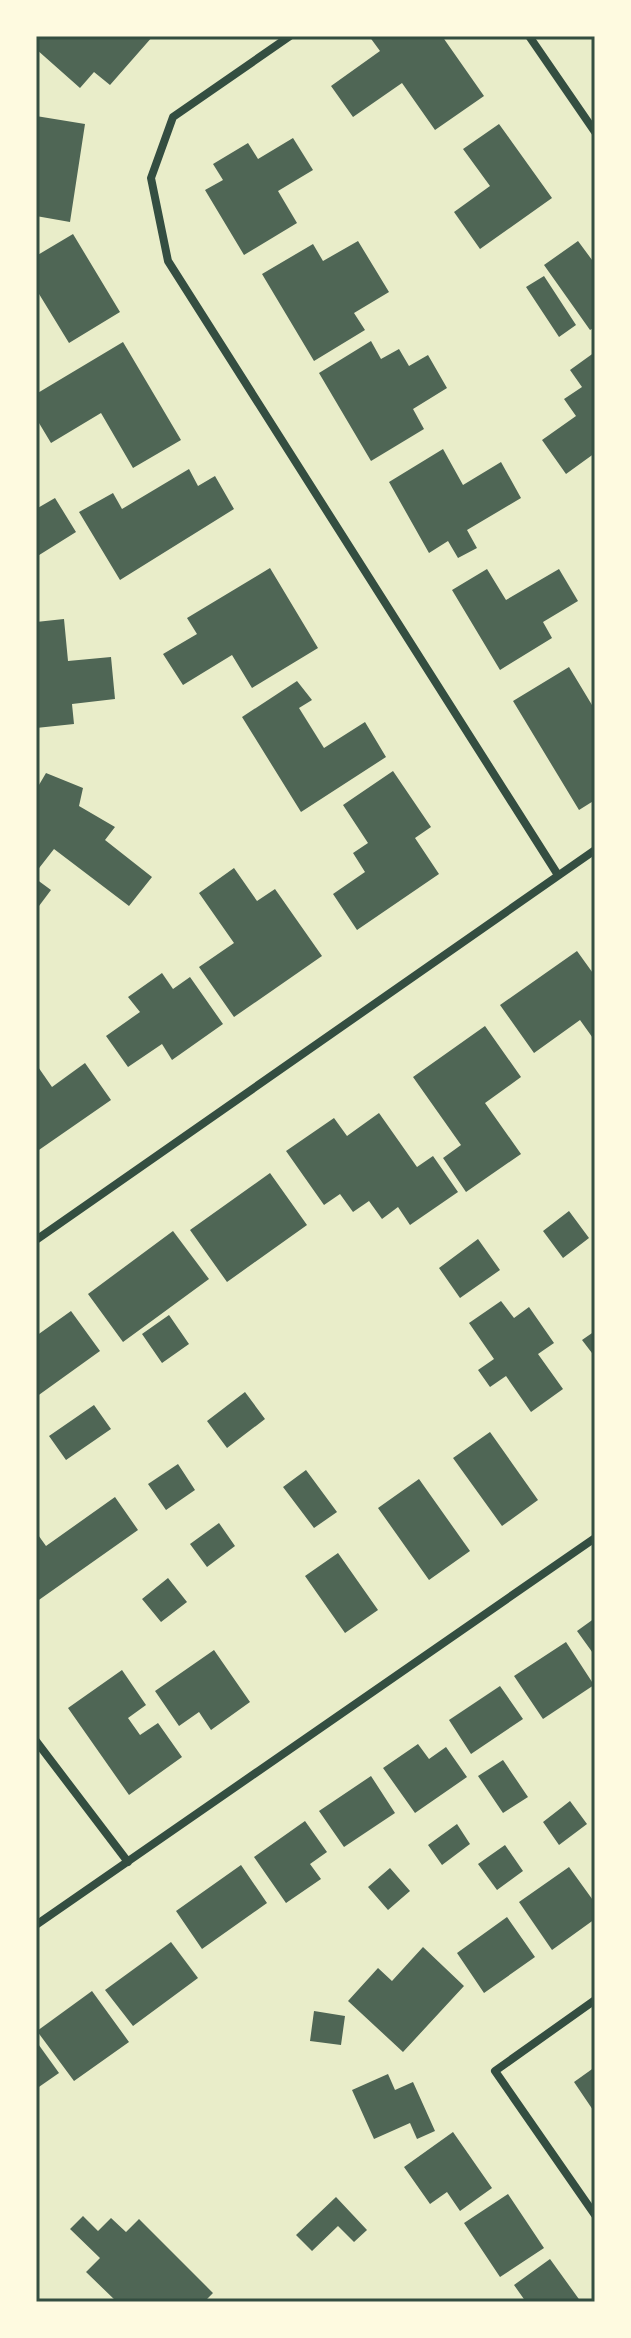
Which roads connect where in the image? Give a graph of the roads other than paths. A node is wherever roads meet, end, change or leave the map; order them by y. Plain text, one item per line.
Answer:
1 (290, 36) edge
2 (529, 36) edge
3 (595, 132) edge
4 (595, 850) edge
5 (558, 875) junction
6 (36, 1240) edge
7 (595, 1538) edge
8 (36, 1741) edge
9 (128, 1862) junction
10 (36, 1925) edge
11 (595, 2000) edge
12 (595, 2215) edge

1 - 5 street
2 - 3 street
4 - 5 street
5 - 6 street
7 - 9 street
8 - 9 street
9 - 10 street
11 - 12 street

